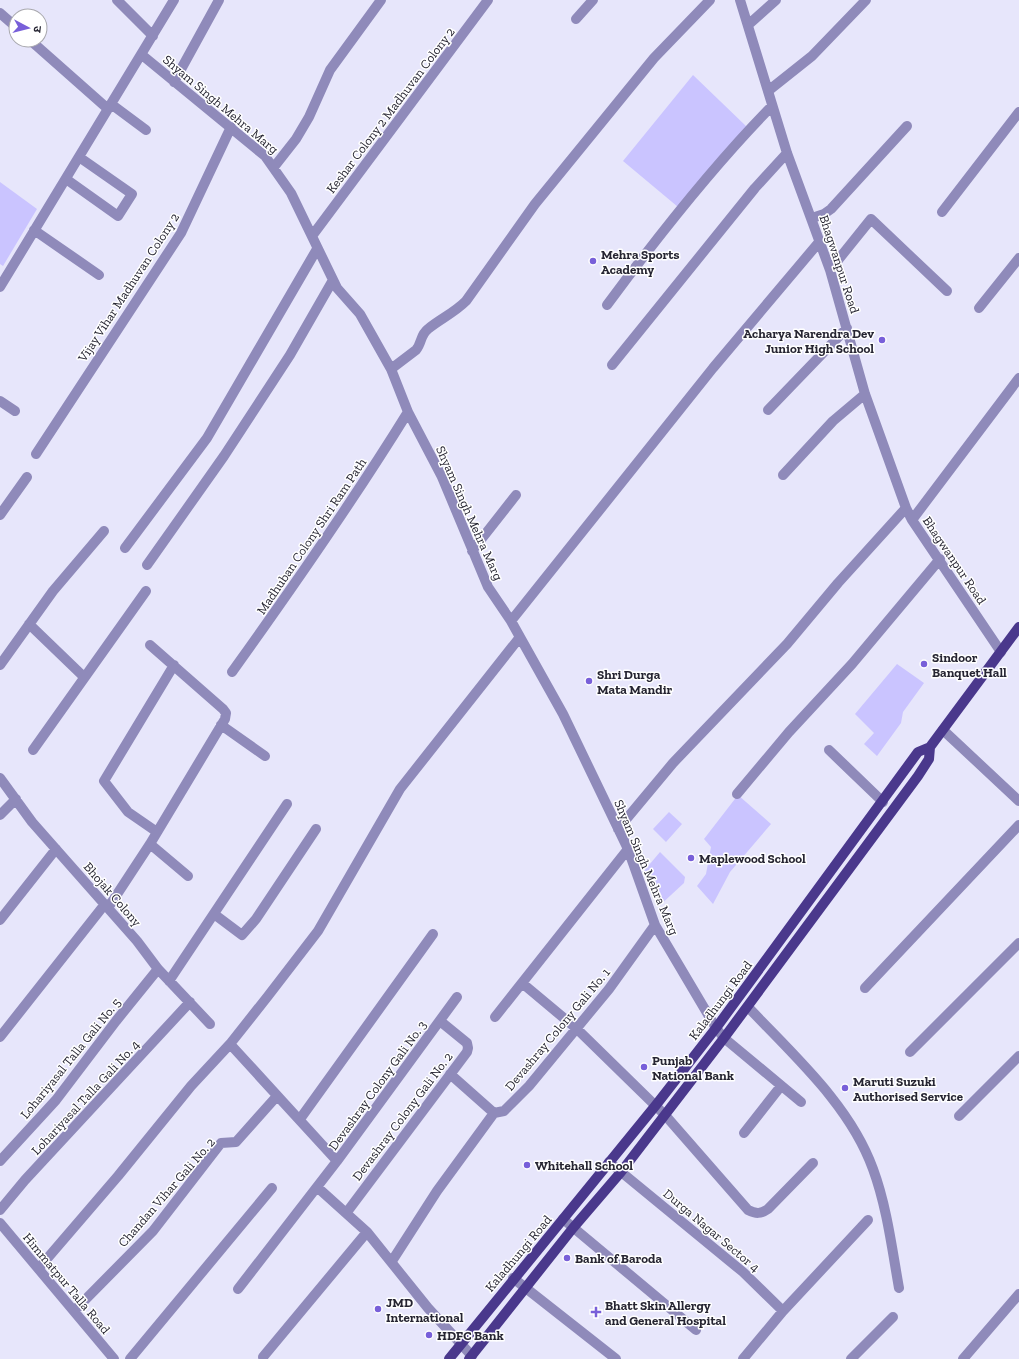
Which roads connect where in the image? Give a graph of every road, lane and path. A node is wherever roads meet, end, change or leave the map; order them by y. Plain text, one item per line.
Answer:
1 (117, 0) edge
2 (174, 0) edge
3 (219, 0) edge
4 (381, 0) edge
5 (488, 0) edge
6 (593, 0) edge
7 (710, 0) edge
8 (740, 0) edge
9 (776, 0) edge
10 (866, 0) edge
11 (0, 13) edge
12 (576, 19) dead end
13 (8, 20) edge
14 (748, 25) junction
15 (153, 36) junction
16 (40, 48) edge
17 (142, 55) junction
18 (174, 82) junction
19 (768, 91) junction
20 (772, 106) junction
21 (110, 107) junction
22 (1019, 112) edge
23 (907, 126) dead end
24 (231, 127) junction
25 (146, 130) dead end
26 (787, 153) junction
27 (79, 157) junction
28 (274, 167) junction
29 (66, 179) junction
30 (942, 212) dead end
31 (812, 218) junction
32 (34, 230) junction
33 (312, 236) junction
34 (820, 241) junction
35 (317, 249) junction
36 (1019, 258) edge
37 (830, 270) junction
38 (99, 275) dead end
39 (333, 280) junction
40 (0, 287) edge
41 (947, 291) dead end
42 (607, 305) dead end
43 (979, 308) dead end
44 (847, 328) junction
45 (612, 365) dead end
46 (391, 369) junction
47 (1019, 378) edge
48 (865, 394) junction
49 (0, 401) edge
50 (768, 410) dead end
51 (15, 411) dead end
52 (408, 412) junction
53 (36, 454) dead end
54 (783, 475) dead end
55 (27, 477) dead end
56 (516, 495) dead end
57 (906, 508) junction
58 (0, 514) edge
59 (912, 520) junction
60 (104, 531) dead end
61 (126, 548) dead end
62 (472, 551) junction
63 (940, 559) junction
64 (147, 565) dead end
65 (146, 591) dead end
66 (511, 621) junction
67 (29, 624) junction
68 (1019, 627) edge
69 (520, 638) junction
70 (150, 644) dead end
71 (1001, 652) junction
72 (1, 660) edge
73 (174, 665) junction
74 (232, 672) dead end
75 (84, 677) junction
76 (221, 725) junction
77 (943, 730) junction
78 (930, 747) junction
79 (33, 750) dead end
80 (828, 750) dead end
81 (265, 756) dead end
82 (0, 778) edge
83 (737, 794) dead end
84 (16, 799) junction
85 (1019, 801) edge
86 (883, 802) junction
87 (287, 804) dead end
88 (0, 815) edge
89 (1019, 825) edge
90 (316, 828) dead end
91 (618, 829) junction
92 (157, 832) junction
93 (150, 844) junction
94 (56, 849) junction
95 (628, 849) junction
96 (188, 876) dead end
97 (107, 906) junction
98 (214, 914) junction
99 (799, 916) junction
100 (0, 920) edge
101 (809, 924) junction
102 (655, 925) junction
103 (433, 934) dead end
104 (1019, 943) edge
105 (158, 969) junction
106 (169, 981) junction
107 (522, 983) junction
108 (865, 988) dead end
109 (457, 997) dead end
110 (190, 1002) junction
111 (748, 1006) junction
112 (495, 1017) dead end
113 (440, 1021) junction
114 (210, 1024) dead end
115 (716, 1028) junction
116 (577, 1029) junction
117 (0, 1037) edge
118 (724, 1038) junction
119 (230, 1044) junction
120 (910, 1052) dead end
121 (1019, 1056) edge
122 (450, 1074) junction
123 (781, 1086) junction
124 (277, 1096) junction
125 (801, 1102) dead end
126 (656, 1105) junction
127 (494, 1113) junction
128 (665, 1115) junction
129 (959, 1116) dead end
130 (300, 1119) junction
131 (744, 1133) dead end
132 (337, 1161) junction
133 (0, 1162) edge
134 (608, 1162) junction
135 (813, 1163) dead end
136 (621, 1172) junction
137 (317, 1187) junction
138 (272, 1188) dead end
139 (0, 1210) edge
140 (347, 1212) junction
141 (563, 1219) junction
142 (868, 1220) dead end
143 (0, 1223) edge
144 (573, 1228) junction
145 (368, 1232) junction
146 (392, 1261) junction
147 (39, 1268) junction
148 (513, 1278) junction
149 (525, 1288) junction
150 (899, 1288) dead end
151 (238, 1289) dead end
152 (1019, 1294) edge
153 (75, 1310) junction
154 (784, 1311) junction
155 (892, 1316) dead end
156 (696, 1330) dead end
157 (461, 1343) junction
158 (263, 1357) dead end
159 (470, 1357) edge
160 (114, 1359) edge
161 (130, 1359) edge
162 (449, 1359) edge
163 (616, 1359) edge
164 (743, 1359) edge
165 (851, 1359) edge
166 (963, 1359) edge

1 - 15 street
2 - 15 street
3 - 18 street
4 - 28 street
5 - 33 street, Keshar Colony 2 Madhuvan Colony 2
6 - 12 street
7 - 46 street
8 - 14 street, Bhagwanpur Road
9 - 14 street
10 - 19 street
11 - 13 street
14 - 19 street, Bhagwanpur Road
15 - 17 street
16 - 21 street
17 - 18 street, Shyam Singh Mehra Marg
17 - 21 street
18 - 24 street, Shyam Singh Mehra Marg
19 - 20 street, Bhagwanpur Road
20 - 26 street, Bhagwanpur Road
20 - 42 street
21 - 25 street
21 - 27 street
22 - 30 street
23 - 31 street
24 - 28 street, Shyam Singh Mehra Marg
24 - 53 street, Vijay Vihar Madhuvan Colony 2
26 - 31 street, Bhagwanpur Road
26 - 45 street
27 - 29 street
27 - 29 street
28 - 33 street, Shyam Singh Mehra Marg
29 - 32 street
31 - 34 street, Bhagwanpur Road
32 - 38 street
32 - 40 street
33 - 35 street, Shyam Singh Mehra Marg
34 - 37 street, Bhagwanpur Road
34 - 66 street
35 - 39 street, Shyam Singh Mehra Marg
35 - 61 street
36 - 43 street
37 - 41 street
37 - 44 street, Bhagwanpur Road
39 - 46 street, Shyam Singh Mehra Marg
39 - 64 street
44 - 48 street, Bhagwanpur Road
44 - 50 street
46 - 52 street, Shyam Singh Mehra Marg
47 - 59 street
48 - 54 street
48 - 57 street, Bhagwanpur Road
49 - 51 street
52 - 62 street, Shyam Singh Mehra Marg
52 - 74 street, Madhuban Colony Shri Ram Path
55 - 58 street
56 - 62 street
57 - 59 street, Bhagwanpur Road
57 - 91 street
59 - 63 street, Bhagwanpur Road
60 - 67 street
62 - 66 street, Shyam Singh Mehra Marg
63 - 71 street, Bhagwanpur Road
63 - 83 street
65 - 75 street
66 - 69 street, Shyam Singh Mehra Marg
67 - 72 street
67 - 75 street
68 - 71 main road, Kaladhungi Road
69 - 91 street, Shyam Singh Mehra Marg
69 - 119 street
70 - 73 street
71 - 77 main road, Kaladhungi Road
73 - 76 street
73 - 92 street
75 - 79 street
76 - 81 street
76 - 92 street
77 - 78 main road, Kaladhungi Road
77 - 85 street
78 - 86 main road, Kaladhungi Road
78 - 101 main road, Kaladhungi Road
80 - 86 street
82 - 84 street, Bhojak Colony
84 - 88 street
84 - 94 street, Bhojak Colony
86 - 99 main road, Kaladhungi Road
87 - 98 street
89 - 108 street
90 - 98 street
91 - 95 street, Shyam Singh Mehra Marg
92 - 93 street
93 - 96 street
93 - 97 street
94 - 97 street, Bhojak Colony
94 - 100 street
95 - 102 street, Shyam Singh Mehra Marg
95 - 107 street
97 - 105 street, Bhojak Colony
97 - 117 street
98 - 106 street
99 - 101 main road
99 - 115 main road, Kaladhungi Road
101 - 111 main road, Kaladhungi Road
102 - 115 street, Shyam Singh Mehra Marg
102 - 116 street, Devashray Colony Gali No. 1
103 - 130 street
104 - 120 street
105 - 106 street, Bhojak Colony
105 - 133 street, Lohariyasal Talla Gali No. 5
106 - 110 street, Bhojak Colony
107 - 112 street
107 - 116 street
109 - 113 street, Devashray Colony Gali No. 3
110 - 114 street, Bhojak Colony
110 - 139 street, Lohariyasal Talla Gali No. 4
111 - 118 main road, Kaladhungi Road
111 - 150 street
113 - 122 street, Devashray Colony Gali No. 2
113 - 132 street, Devashray Colony Gali No. 3
115 - 118 street, Shyam Singh Mehra Marg
115 - 126 main road, Kaladhungi Road
116 - 126 street
116 - 127 street, Devashray Colony Gali No. 1
118 - 123 street, Shyam Singh Mehra Marg
118 - 128 main road, Kaladhungi Road
119 - 124 street
119 - 147 street
121 - 129 street
122 - 127 street
122 - 140 street, Devashray Colony Gali No. 2
123 - 125 street, Shyam Singh Mehra Marg
123 - 131 street
124 - 130 street
124 - 153 street, Chandan Vihar Gali No. 2
126 - 128 street
126 - 134 main road, Kaladhungi Road
127 - 146 street, Devashray Colony Gali No. 1
128 - 135 street
128 - 136 main road, Kaladhungi Road
130 - 132 street
132 - 137 street, Devashray Colony Gali No. 3
134 - 136 street, Durga Nagar Sector 4
134 - 141 main road, Kaladhungi Road
136 - 144 main road, Kaladhungi Road
136 - 154 street, Durga Nagar Sector 4
137 - 140 street
137 - 151 street
138 - 161 street
140 - 145 street
141 - 144 street
141 - 148 main road, Kaladhungi Road
142 - 154 street
143 - 147 street, Himmatpur Talla Road
144 - 149 main road, Kaladhungi Road
144 - 156 street
145 - 146 street
145 - 158 street
146 - 157 street
147 - 153 street, Himmatpur Talla Road
148 - 149 street
148 - 157 main road, Kaladhungi Road
149 - 159 main road, Kaladhungi Road
149 - 163 street
152 - 166 street
153 - 160 street, Himmatpur Talla Road
154 - 164 street
155 - 165 street
157 - 159 street
157 - 162 main road, Kaladhungi Road

